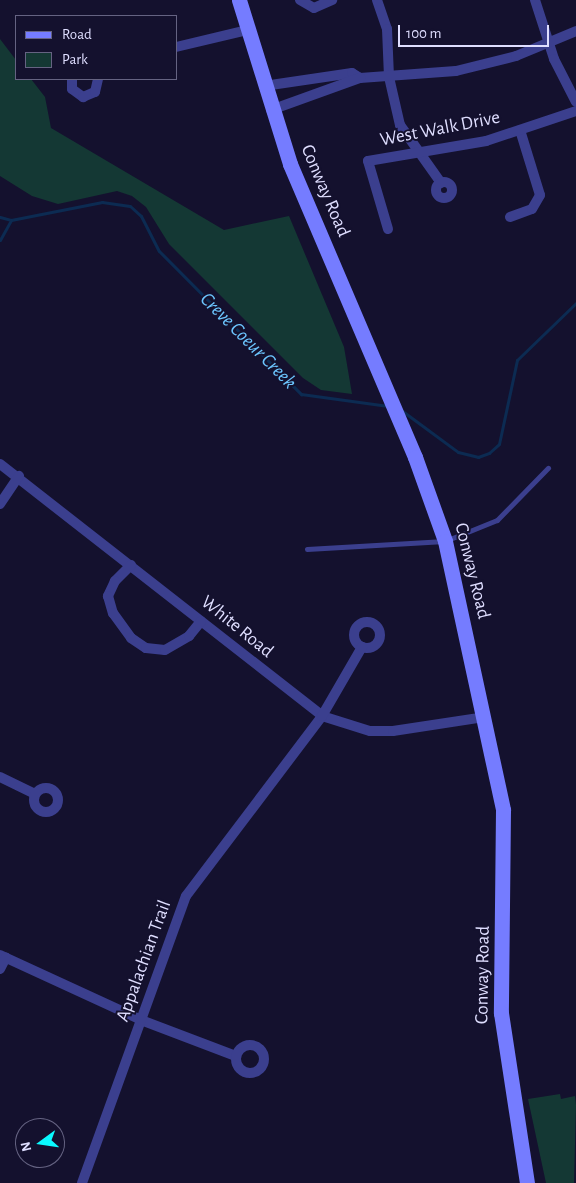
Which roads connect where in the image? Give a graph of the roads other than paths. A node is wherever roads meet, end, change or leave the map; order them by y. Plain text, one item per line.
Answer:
1 (240, 0) edge
2 (300, 0) edge
3 (332, 0) edge
4 (377, 0) edge
5 (535, 0) edge
6 (248, 30) junction
7 (576, 31) edge
8 (549, 43) junction
9 (178, 47) edge
10 (390, 77) junction
11 (360, 78) junction
12 (72, 80) edge
13 (98, 80) edge
14 (264, 86) junction
15 (576, 102) edge
16 (272, 110) junction
17 (576, 111) edge
18 (520, 130) junction
19 (418, 154) junction
20 (441, 183) dead end
21 (510, 217) dead end
22 (388, 229) dead end
23 (0, 464) edge
24 (548, 468) dead end
25 (20, 476) junction
26 (0, 504) edge
27 (445, 541) junction
28 (307, 549) dead end
29 (131, 565) junction
30 (201, 621) junction
31 (362, 647) dead end
32 (322, 716) junction
33 (484, 717) junction
34 (0, 777) edge
35 (35, 794) dead end
36 (3, 956) edge
37 (0, 969) edge
38 (141, 1020) junction
39 (236, 1056) dead end
40 (82, 1183) edge
41 (528, 1183) edge

1 - 6 street, Conway Road
2 - 3 street
4 - 10 street
5 - 8 street
6 - 9 street
6 - 14 street, Conway Road
7 - 8 street
8 - 10 street
8 - 15 street
10 - 11 street
10 - 19 street
11 - 14 street
11 - 16 street
12 - 13 street
14 - 16 street, Conway Road
16 - 27 street, Conway Road
17 - 18 street, West Walk Drive
18 - 19 street, West Walk Drive
18 - 21 street
19 - 20 street
19 - 22 street, West Walk Drive
23 - 25 street, White Road
24 - 27 lane
25 - 26 street
25 - 29 street, White Road
27 - 28 lane
27 - 33 street, Conway Road
29 - 30 street, White Road
29 - 30 street
30 - 32 street, White Road
31 - 32 street, Appalachian Trail
32 - 33 street, White Road
32 - 38 street, Appalachian Trail
33 - 41 street, Conway Road
34 - 35 street
36 - 37 street
36 - 38 street
38 - 39 street
38 - 40 street, Appalachian Trail

